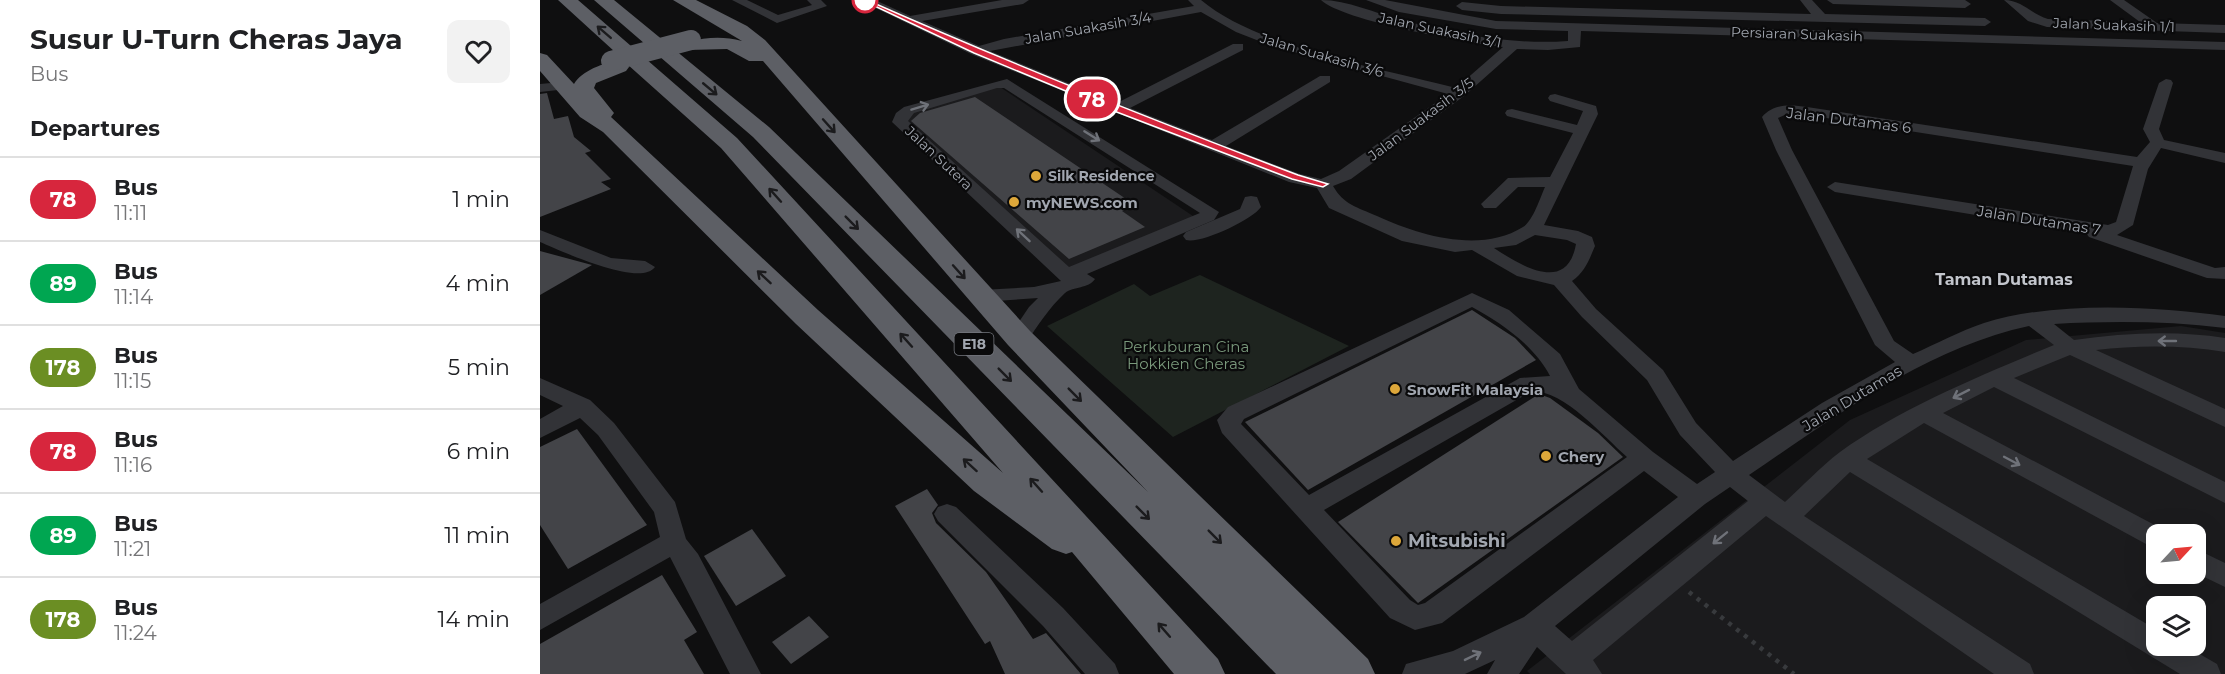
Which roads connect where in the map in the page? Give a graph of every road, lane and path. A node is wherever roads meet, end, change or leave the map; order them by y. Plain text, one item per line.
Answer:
1 (567, 0) edge
2 (603, 0) edge
3 (680, 0) edge
4 (738, 0) edge
5 (813, 0) edge
6 (865, 0) edge
7 (1023, 0) edge
8 (1327, 0) edge
9 (1372, 0) edge
10 (1646, 0) edge
11 (1806, 0) edge
12 (1833, 0) edge
13 (2010, 0) edge
14 (2116, 0) edge
15 (1445, 2) dead end
16 (1962, 2) edge
17 (1197, 5) edge
18 (1504, 5) edge
19 (1652, 14) junction
20 (1821, 18) junction
21 (908, 20) junction
22 (1985, 22) junction
23 (1496, 25) junction
24 (2155, 27) junction
25 (1574, 28) junction
26 (2225, 29) edge
27 (2005, 40) junction
28 (692, 43) junction
29 (1512, 45) junction
30 (2225, 46) edge
31 (1238, 47) dead end
32 (976, 51) junction
33 (615, 64) junction
34 (545, 70) edge
35 (1325, 79) dead end
36 (791, 82) junction
37 (2166, 83) dead end
38 (1459, 93) junction
39 (1555, 98) dead end
40 (1117, 110) junction
41 (1512, 113) dead end
42 (610, 127) junction
43 (1580, 130) junction
44 (2158, 143) junction
45 (1214, 146) junction
46 (2225, 159) edge
47 (2143, 163) junction
48 (1556, 182) junction
49 (1323, 184) junction
50 (1835, 187) dead end
51 (1251, 201) dead end
52 (1490, 204) dead end
53 (1533, 229) junction
54 (2083, 229) junction
55 (540, 235) edge
56 (1477, 245) junction
57 (645, 267) dead end
58 (2225, 273) edge
59 (1560, 279) junction
60 (1066, 283) junction
61 (981, 296) junction
62 (2033, 319) junction
63 (2225, 322) edge
64 (1019, 338) junction
65 (2200, 341) junction
66 (2225, 345) edge
67 (2070, 347) junction
68 (2225, 351) edge
69 (1911, 363) junction
70 (1994, 378) junction
71 (540, 386) edge
72 (1570, 394) junction
73 (582, 406) junction
74 (1924, 413) junction
75 (2225, 419) edge
76 (540, 430) edge
77 (1644, 458) junction
78 (1848, 459) junction
79 (1731, 475) junction
80 (2225, 493) edge
81 (1696, 497) junction
82 (1305, 509) junction
83 (1776, 509) junction
84 (947, 514) dead end
85 (2146, 533) edge
86 (674, 542) junction
87 (2206, 566) edge
88 (1117, 575) junction
89 (2225, 576) edge
90 (1671, 578) junction
91 (540, 618) edge
92 (1534, 626) junction
93 (2146, 638) edge
94 (2176, 656) edge
95 (1579, 667) edge
96 (1355, 673) edge
97 (746, 674) edge
98 (1104, 674) edge
99 (1200, 674) edge
100 (1306, 674) edge
101 (1417, 674) edge
102 (1502, 674) edge
103 (1794, 674) edge
104 (2019, 674) edge
105 (2206, 674) edge

88 -> 1 highway
2 -> 100 highway, E18
3 - 28 highway
3 - 36 highway
4 - 5 street
6 - 21 street
7 - 21 street
8 - 29 street, Jalan Suakasih 3/1
9 - 23 street, Persiaran Suakasih
10 - 19 street
11 - 20 street
12 - 16 street
13 - 24 street, Jalan Suakasih 1/1
14 - 24 street
15 - 18 street
16 - 22 street
17 - 32 street, Jalan Suakasih 3/4
17 - 38 street, Jalan Suakasih 3/6
18 - 19 street
18 - 23 street
19 - 20 street
20 - 22 street
21 - 32 street
22 - 27 street
23 - 25 street, Persiaran Suakasih
24 - 26 street, Jalan Suakasih 1/1
25 - 27 street, Persiaran Suakasih
25 - 29 street, Jalan Suakasih 3/1
27 - 30 street, Persiaran Suakasih
28 - 33 highway
28 - 36 highway
29 - 38 street, Jalan Suakasih 3/5
31 - 40 street
32 - 40 street
33 - 34 highway
33 - 42 highway
34 - 42 highway
35 - 45 street
36 -> 61 highway
37 - 44 street
38 - 49 street, Jalan Suakasih 3/5
39 - 43 street
40 - 45 street
41 - 43 street
88 -> 42 highway
43 - 48 street
44 - 46 street
44 - 47 street, Jalan Dutamas 7
45 - 49 street
47 - 54 street, Jalan Dutamas 7
47 - 69 street, Jalan Dutamas 6
48 - 52 street
48 - 53 street
49 - 56 street
50 - 54 street, Jalan Dutamas 7
51 - 60 street
53 - 56 street
53 - 59 street
54 - 58 street
55 - 57 street
56 - 59 street
59 - 79 street
60 -> 60 street, Jalan Sutera
60 - 61 street, Jalan Sutera
60 - 64 street, Jalan Sutera
61 - 64 highway
62 - 63 street, Jalan Dutamas
62 - 67 street
62 - 69 street, Jalan Dutamas
64 -> 96 highway
65 - 66 street
65 -> 67 street
65 - 68 street
67 - 70 street
67 - 75 street
69 - 79 street, Jalan Dutamas
70 -> 74 street
70 - 80 street
71 - 73 street
72 - 77 street
72 - 82 street
72 - 82 street
73 - 76 street
73 - 86 street
74 - 78 street
74 -> 85 street
77 - 81 street
77 - 82 street
78 - 83 street
78 - 93 street
79 - 81 street, Jalan Dutamas
79 - 83 street
81 - 92 street, Jalan Dutamas
83 -> 90 street
83 - 104 street
84 - 98 street
86 - 91 street
86 - 97 street
87 - 89 street
99 -> 88 highway
90 - 95 street
90 - 103 path
92 - 95 street
101 -> 92 street
92 - 102 street
94 - 105 street

